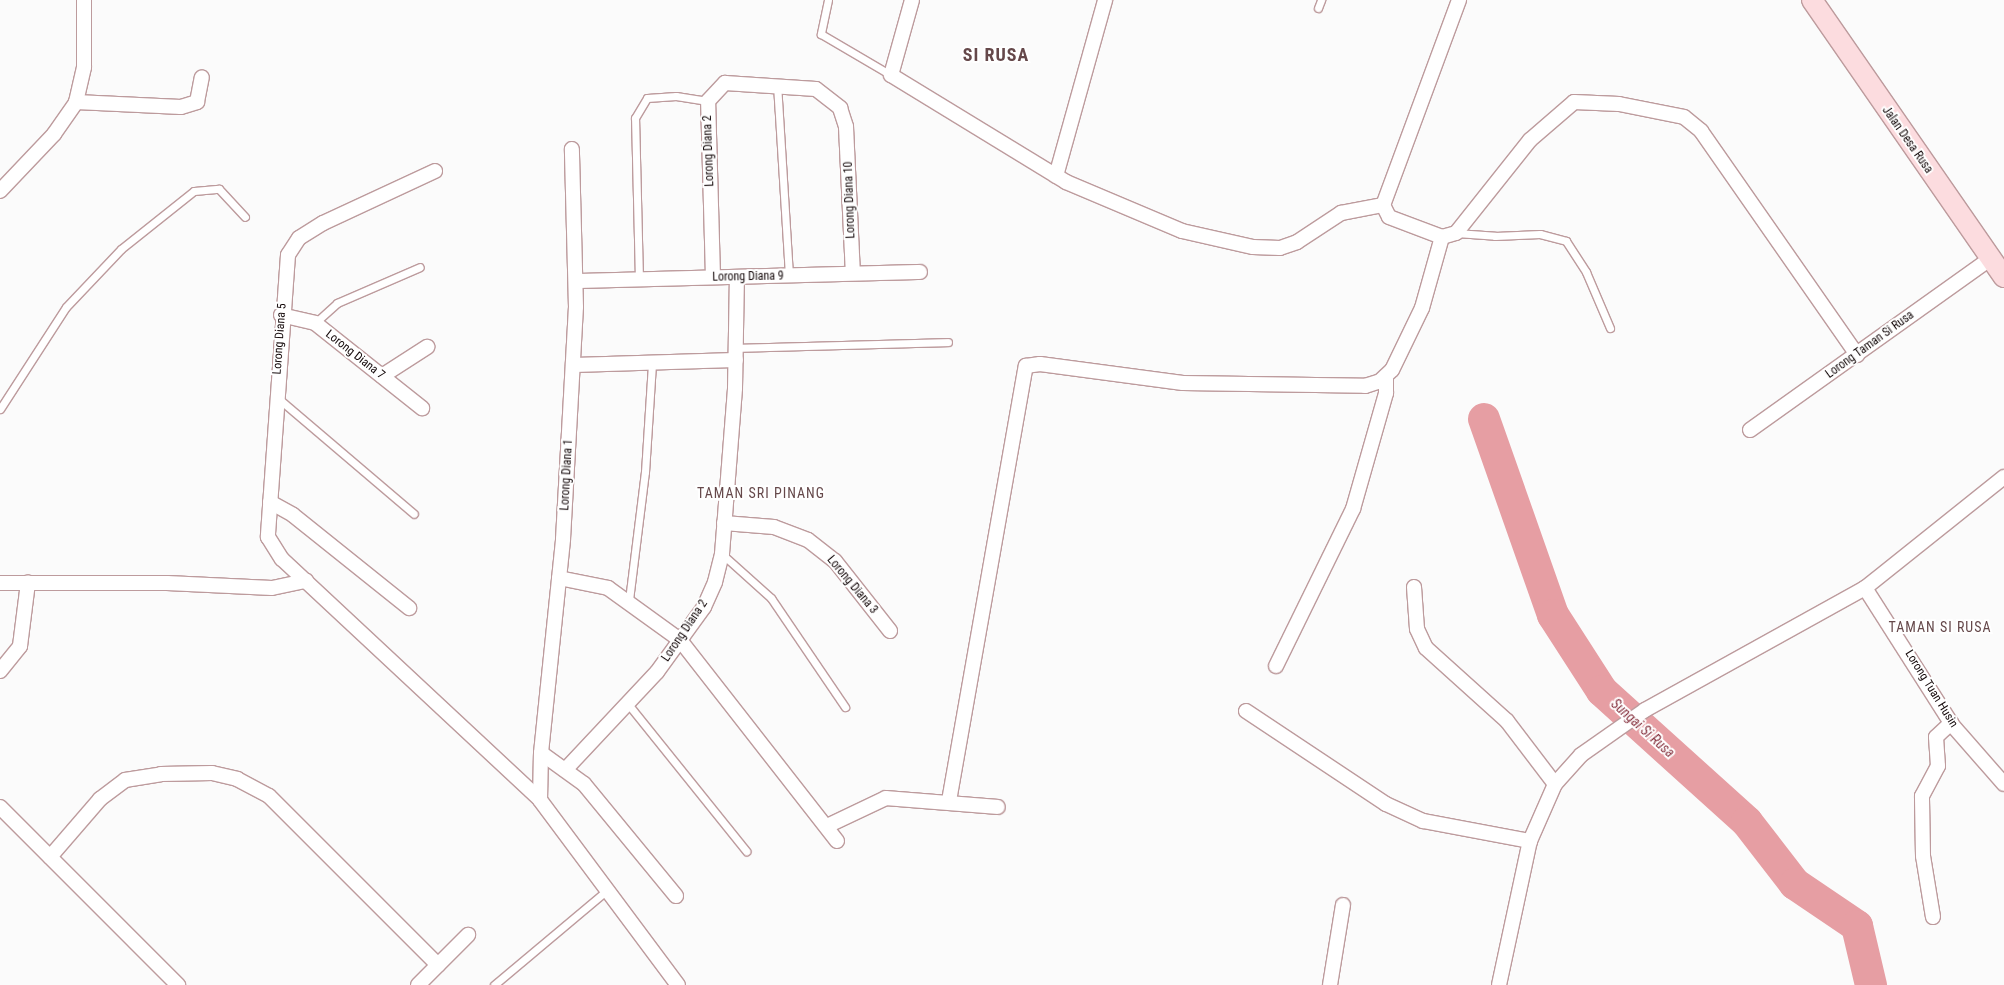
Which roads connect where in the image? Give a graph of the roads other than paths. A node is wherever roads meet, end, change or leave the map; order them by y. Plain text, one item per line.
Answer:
1 (84, 0) edge
2 (828, 0) edge
3 (912, 0) edge
4 (1105, 0) edge
5 (1321, 0) edge
6 (1459, 0) edge
7 (1812, 0) edge
8 (1318, 8) dead end
9 (891, 76) junction
10 (202, 77) dead end
11 (777, 83) junction
12 (76, 102) junction
13 (708, 102) junction
14 (846, 127) joint
15 (572, 149) dead end
16 (435, 171) dead end
17 (1056, 176) junction
18 (0, 191) edge
19 (1383, 206) junction
20 (245, 217) dead end
21 (1456, 233) junction
22 (1442, 237) junction
23 (1990, 259) junction
24 (420, 267) dead end
25 (920, 272) dead end
26 (853, 273) junction
27 (789, 276) junction
28 (713, 277) junction
29 (737, 277) junction
30 (2004, 277) edge
31 (639, 280) junction
32 (576, 281) junction
33 (282, 315) junction
34 (314, 323) junction
35 (1610, 328) dead end
36 (948, 342) dead end
37 (427, 347) dead end
38 (736, 354) junction
39 (1857, 355) junction
40 (652, 363) junction
41 (573, 365) junction
42 (382, 376) junction
43 (1386, 376) junction
44 (276, 397) junction
45 (422, 408) dead end
46 (0, 409) edge
47 (1750, 430) dead end
48 (2004, 477) edge
49 (270, 502) junction
50 (414, 514) dead end
51 (724, 523) junction
52 (722, 554) junction
53 (559, 578) junction
54 (306, 581) junction
55 (0, 583) edge
56 (28, 583) junction
57 (1414, 588) dead end
58 (1865, 588) junction
59 (629, 600) junction
60 (409, 608) dead end
61 (890, 631) dead end
62 (680, 640) junction
63 (1276, 666) dead end
64 (0, 671) edge
65 (628, 704) junction
66 (845, 707) dead end
67 (1246, 711) dead end
68 (1951, 722) junction
69 (541, 753) junction
70 (565, 770) junction
71 (1555, 784) junction
72 (2004, 784) edge
73 (540, 800) junction
74 (949, 801) junction
75 (0, 807) edge
76 (998, 807) dead end
77 (827, 826) junction
78 (837, 841) dead end
79 (1530, 841) junction
80 (746, 851) dead end
81 (50, 857) junction
82 (606, 891) junction
83 (676, 896) dead end
84 (1343, 905) dead end
85 (1933, 917) dead end
86 (468, 935) dead end
87 (438, 965) junction
88 (178, 985) edge
89 (418, 985) edge
90 (494, 985) edge
91 (678, 985) edge
92 (1330, 985) edge
93 (1499, 985) edge

1 - 12 street
2 - 9 lane
3 - 9 street
4 - 17 street
5 - 8 lane
6 - 19 street
7 - 23 street, Jalan Desa Rusa
9 - 17 street
10 - 12 street
11 - 13 street, Lorong Diana 2
11 - 14 street, Lorong Diana 2
11 - 27 lane
12 - 18 street
13 - 28 street, Lorong Diana 2
13 - 31 lane
14 - 26 street, Lorong Diana 10
15 - 32 street, Lorong Diana 1
16 - 33 street, Lorong Diana 5
17 - 19 street
19 - 22 street
20 - 46 lane
21 - 22 street
21 - 35 lane
21 - 39 street
22 - 43 street
23 - 30 street, Jalan Desa Rusa
23 - 39 street, Lorong Taman Si Rusa
24 - 34 lane
25 - 26 street, Lorong Diana 9
26 - 27 street, Lorong Diana 9
27 - 29 street, Lorong Diana 9
28 - 29 street, Lorong Diana 9
28 - 31 street, Lorong Diana 9
29 - 38 street, Lorong Diana 2
31 - 32 street, Lorong Diana 9
32 - 41 street, Lorong Diana 1
33 - 34 street, Lorong Diana 7
33 - 44 street, Lorong Diana 5
34 - 42 street, Lorong Diana 7
36 - 38 lane
37 - 42 street
38 - 40 street
38 - 51 street, Lorong Diana 2
39 - 47 street, Lorong Taman Si Rusa
40 - 41 street
40 - 59 lane
41 - 53 street, Lorong Diana 1
42 - 45 street, Lorong Diana 7
43 - 63 street
43 - 74 street
44 - 49 street, Lorong Diana 5
44 - 50 lane
48 - 58 street
49 - 54 street, Lorong Diana 5
49 - 60 street
51 - 52 street, Lorong Diana 2
51 - 61 street, Lorong Diana 3
52 - 62 street, Lorong Diana 2
52 - 66 lane
53 - 59 street
53 - 69 street, Lorong Diana 1
54 - 56 street
54 - 73 street, Lorong Diana 5
55 - 56 street
56 - 64 street
57 - 71 street
58 - 68 street, Lorong Tuan Husin
58 - 71 street
59 - 62 street
62 - 65 street, Lorong Diana 2
62 - 77 street
65 - 70 street, Lorong Diana 2
65 - 80 lane
67 - 79 street
68 - 72 street, Lorong Tuan Husin
68 - 85 street
69 - 70 street
69 - 73 street, Lorong Diana 1
70 - 83 street
71 - 79 street
73 - 82 street, Lorong Diana 5
74 - 76 street
74 - 77 street
75 - 81 street
77 - 78 street
79 - 93 street
81 - 87 street
81 - 88 street
82 - 90 lane
82 - 91 street, Lorong Diana 5
84 - 92 street
86 - 87 street
87 - 89 street

